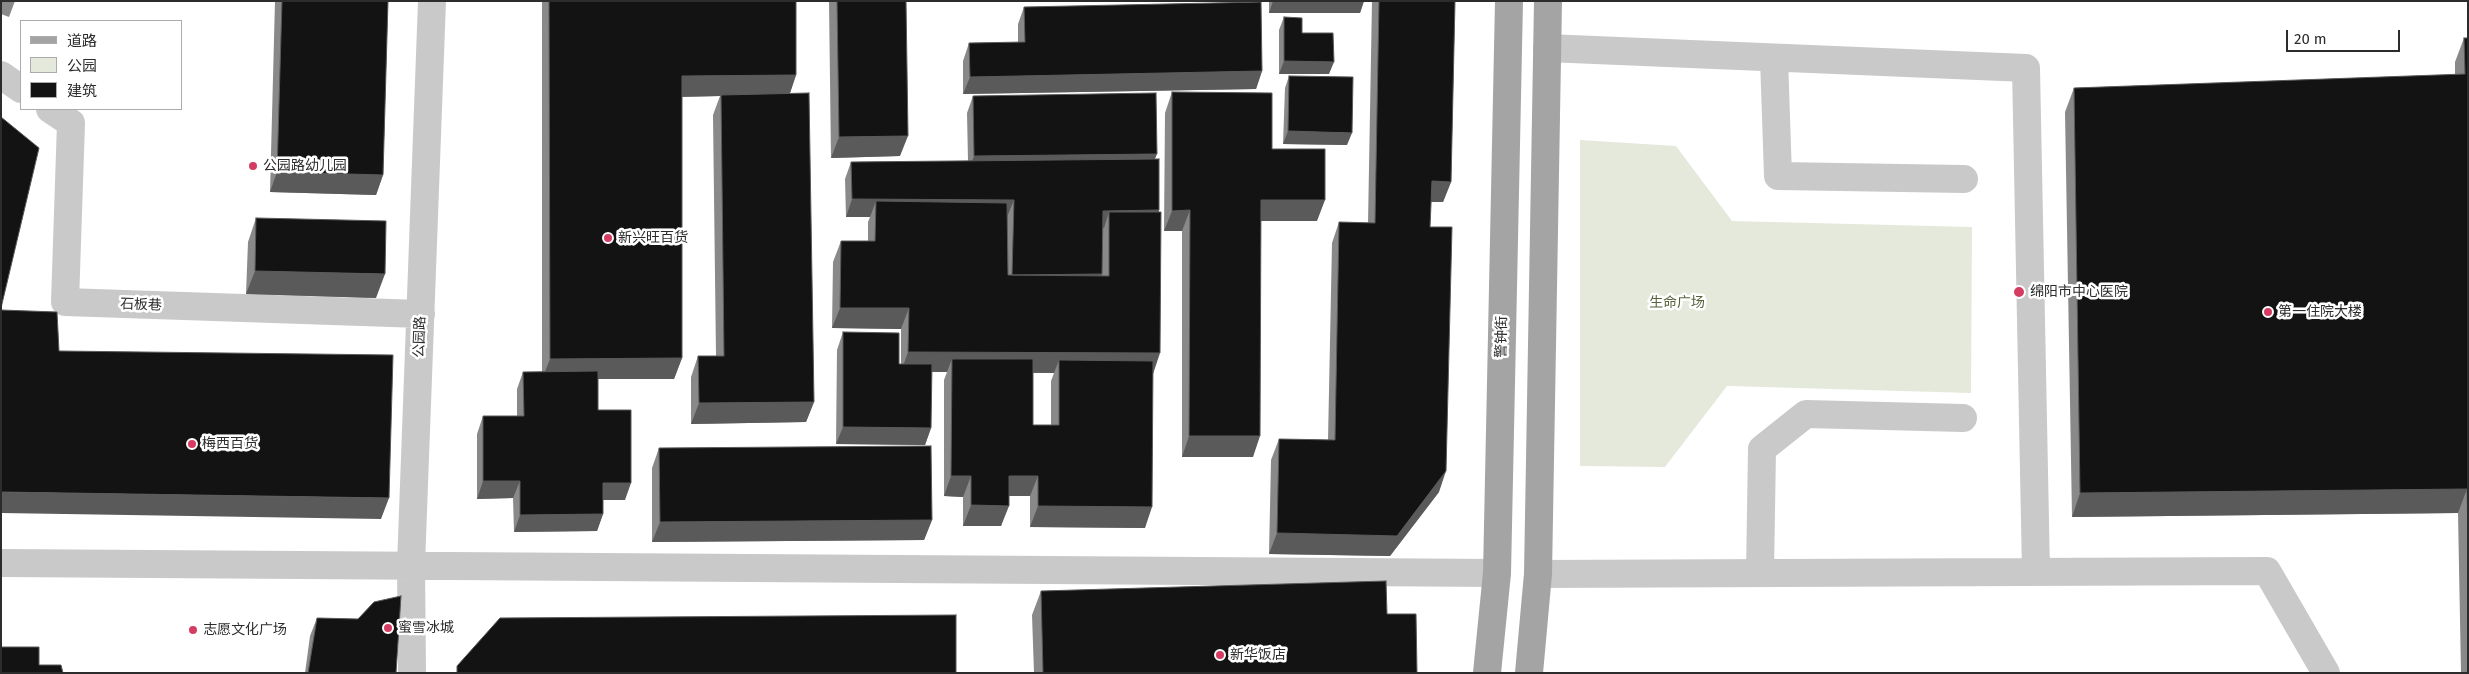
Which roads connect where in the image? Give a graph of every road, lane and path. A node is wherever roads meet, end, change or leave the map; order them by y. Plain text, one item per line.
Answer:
1 (432, 1) edge
2 (1509, 1) edge
3 (1548, 1) edge
4 (1547, 48) junction
5 (1774, 58) junction
6 (1, 75) edge
7 (20, 88) edge
8 (52, 110) edge
9 (1964, 179) dead end
10 (421, 314) junction
11 (1963, 418) dead end
12 (1, 563) edge
13 (411, 565) junction
14 (2036, 572) junction
15 (1497, 573) junction
16 (1760, 573) junction
17 (1538, 574) junction
18 (412, 673) edge
19 (1487, 673) edge
20 (1528, 673) edge
21 (2326, 673) edge

1 - 10 street, 公园路
2 - 15 main road, 警钟街
3 - 4 main road
4 - 5 street
4 - 17 main road
5 - 9 street
5 - 14 street
6 - 7 street
8 - 10 street, 石板巷
10 - 13 street, 公园路
11 - 16 street
12 - 13 street
13 - 15 street
13 - 18 street, 公园路
14 - 16 street
14 - 21 street
15 - 19 main road, 警钟街
16 - 17 street
17 - 20 main road

